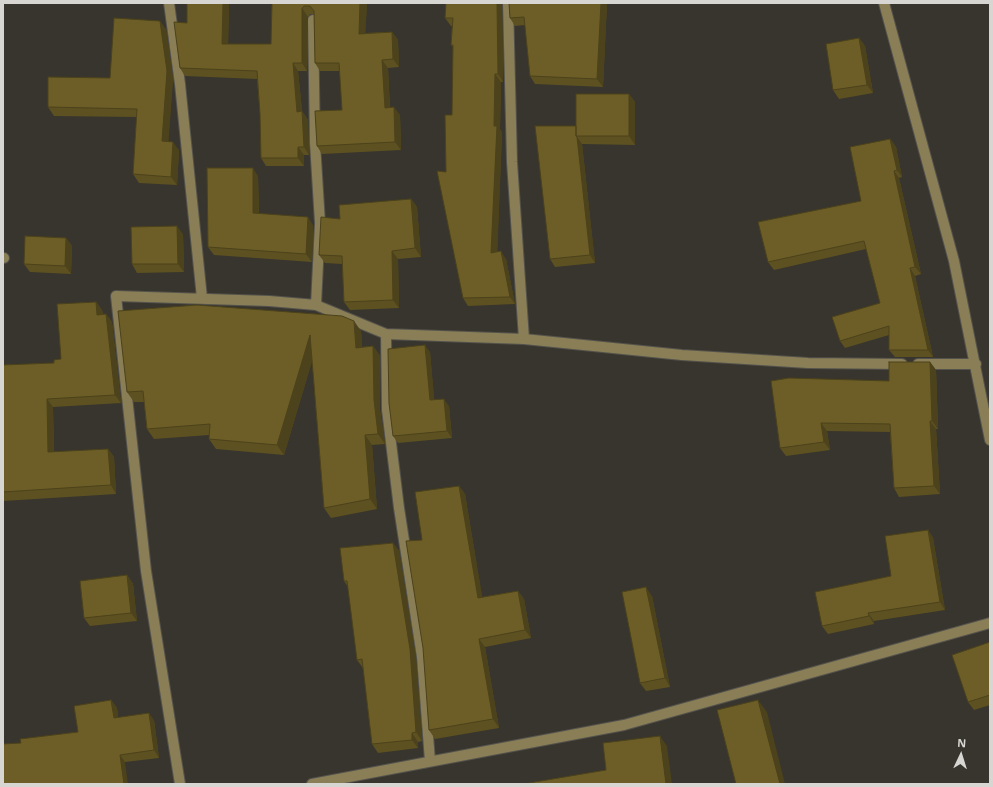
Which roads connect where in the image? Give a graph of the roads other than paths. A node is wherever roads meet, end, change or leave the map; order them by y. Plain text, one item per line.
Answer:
1 (169, 3) edge
2 (508, 3) edge
3 (884, 3) edge
4 (313, 20) edge
5 (202, 298) junction
6 (316, 306) junction
7 (386, 334) junction
8 (524, 339) junction
9 (976, 364) junction
10 (990, 440) edge
11 (990, 623) edge
12 (430, 761) junction
13 (180, 784) edge
14 (312, 784) edge

1 - 5 street
2 - 8 street
3 - 9 street
4 - 6 street
5 - 6 street
5 - 13 street
6 - 7 street
7 - 8 street
7 - 12 street
8 - 9 street
9 - 10 street
11 - 12 street
12 - 14 street

